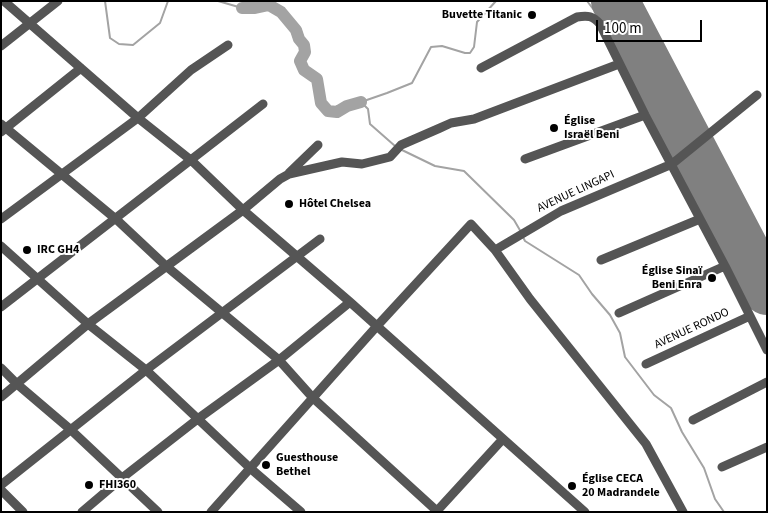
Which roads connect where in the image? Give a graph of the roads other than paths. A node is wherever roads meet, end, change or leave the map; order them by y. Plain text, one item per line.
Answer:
1 (4, 1) edge
2 (58, 1) edge
3 (30, 24) junction
4 (228, 45) dead end
5 (1, 46) edge
6 (619, 64) junction
7 (81, 68) junction
8 (481, 68) dead end
9 (757, 95) dead end
10 (263, 104) dead end
11 (645, 115) junction
12 (138, 118) junction
13 (3, 128) edge
14 (318, 145) dead end
15 (525, 159) dead end
16 (192, 161) junction
17 (672, 164) junction
18 (62, 174) junction
19 (289, 174) junction
20 (243, 210) junction
21 (1, 218) edge
22 (700, 219) junction
23 (117, 220) junction
24 (320, 239) dead end
25 (1, 246) edge
26 (495, 250) junction
27 (296, 256) junction
28 (601, 260) dead end
29 (166, 266) junction
30 (725, 266) junction
31 (38, 278) junction
32 (350, 302) junction
33 (1, 308) edge
34 (221, 313) junction
35 (620, 313) dead end
36 (750, 316) junction
37 (88, 324) junction
38 (377, 326) junction
39 (767, 350) edge
40 (279, 360) junction
41 (646, 364) dead end
42 (1, 368) edge
43 (146, 370) junction
44 (767, 382) edge
45 (17, 384) junction
46 (1, 397) edge
47 (313, 398) junction
48 (199, 418) junction
49 (693, 420) dead end
50 (71, 430) junction
51 (502, 440) junction
52 (767, 448) edge
53 (722, 467) dead end
54 (250, 468) junction
55 (122, 478) junction
56 (1, 485) edge
57 (1, 490) edge
58 (681, 508) edge
59 (22, 512) edge
60 (82, 512) edge
61 (158, 512) edge
62 (211, 512) edge
63 (302, 512) edge
64 (437, 512) edge
65 (585, 512) edge
66 (672, 512) edge

1 - 3 street
2 - 3 street
3 - 5 street
3 - 7 street
4 - 12 street
6 - 8 street
6 - 11 street
6 - 19 street
7 - 12 street
7 - 13 street
9 - 17 street, AVENUE LINGAPI
10 - 16 street
11 - 15 street
11 - 17 street
12 - 16 street
12 - 18 street
13 - 18 street
14 - 19 street
16 - 20 street
16 - 23 street
17 - 22 street
17 - 26 street, AVENUE LINGAPI
18 - 21 street
18 - 23 street
19 - 20 street
20 - 27 street
20 - 29 street
22 - 28 street
22 - 30 street
23 - 29 street
23 - 31 street
24 - 27 street
25 - 31 street
26 - 38 street
26 - 58 street
27 - 32 street
27 - 34 street
29 - 34 street
29 - 37 street
30 - 35 street
30 - 36 street
31 - 33 street
31 - 37 street
32 - 38 street
32 - 40 street
34 - 40 street
34 - 43 street
36 - 39 street
36 - 41 street, AVENUE RONDO
37 - 43 street
37 - 45 street
38 - 47 street
38 - 51 street
40 - 47 street
40 - 48 street
42 - 45 street
43 - 48 street
43 - 50 street
44 - 49 street
45 - 46 street
45 - 50 street
47 - 54 street
47 - 64 street
48 - 54 street
48 - 55 street
50 - 55 street
50 - 56 street
51 - 64 street
51 - 65 street
52 - 53 street
54 - 62 street
54 - 63 street
55 - 60 street
55 - 61 street
57 - 59 street
58 - 66 street

